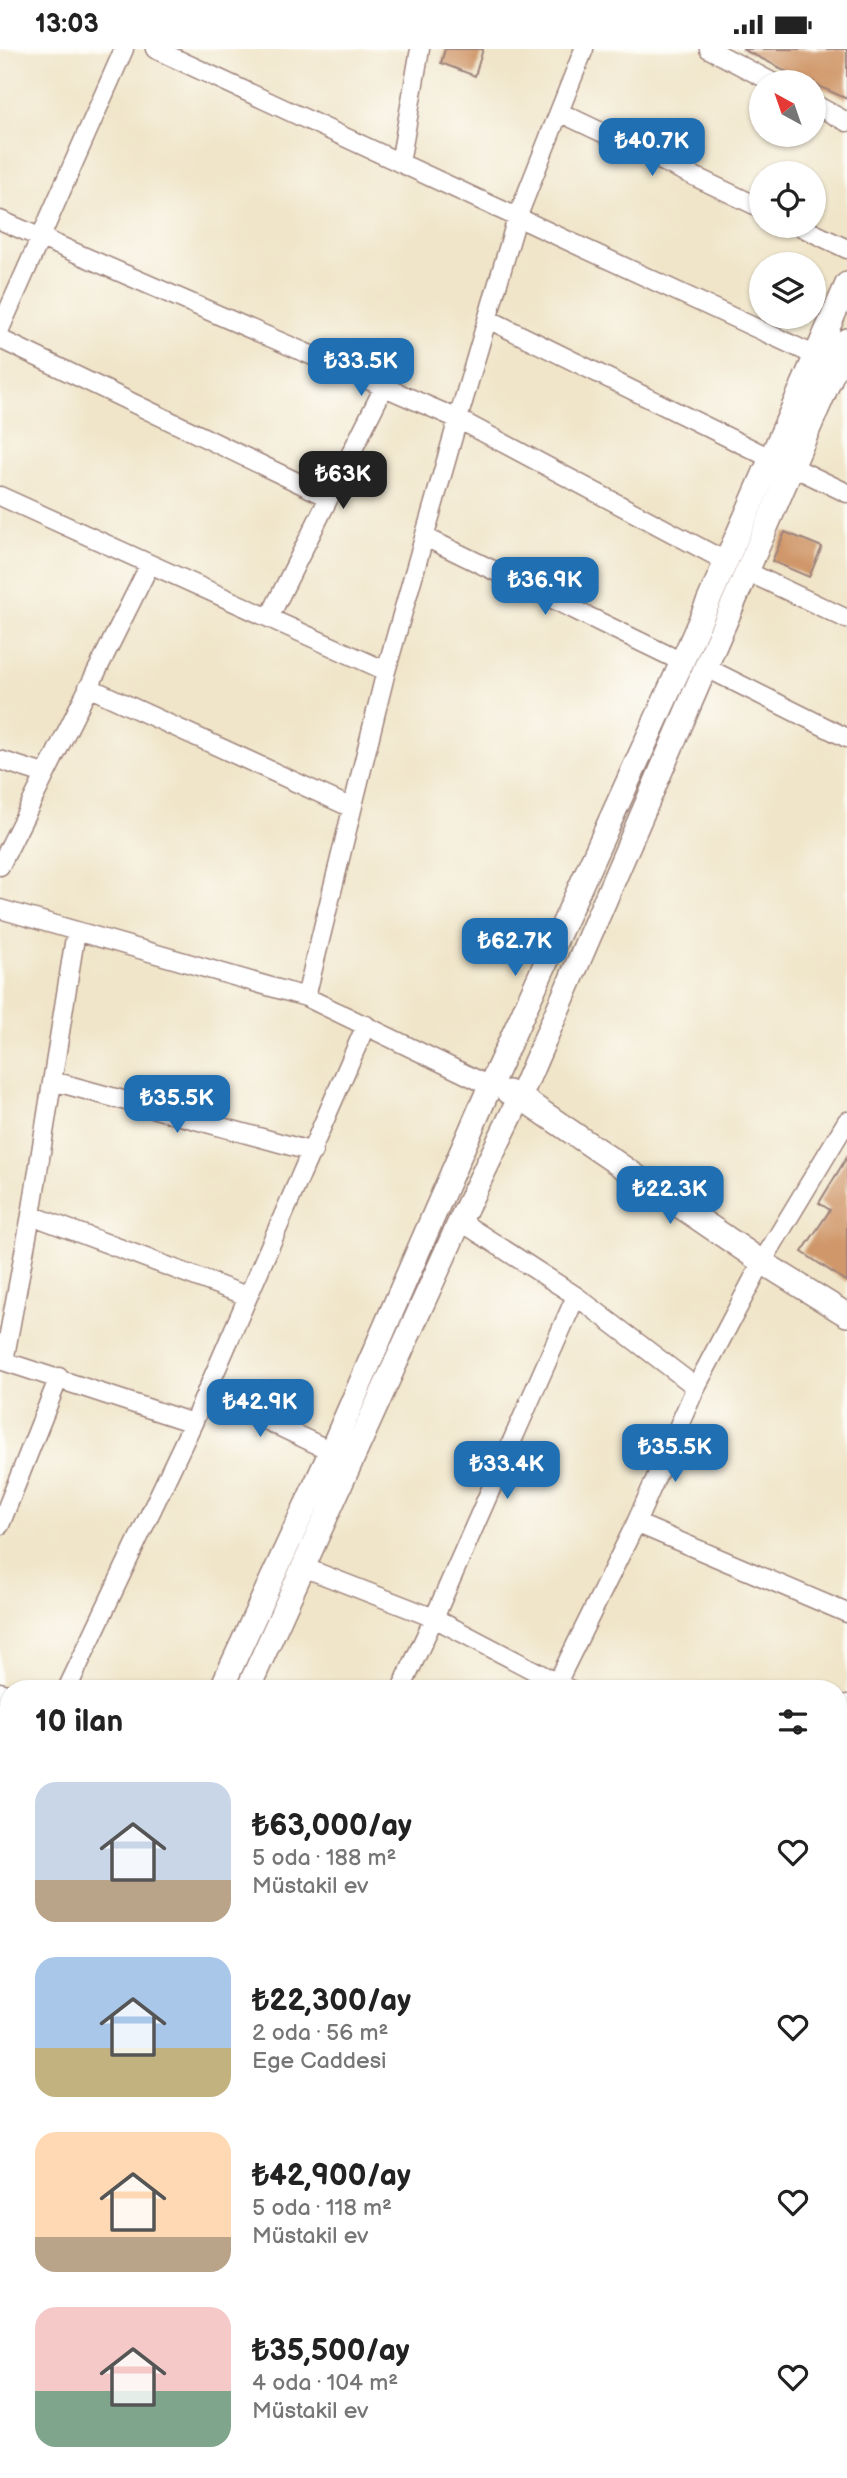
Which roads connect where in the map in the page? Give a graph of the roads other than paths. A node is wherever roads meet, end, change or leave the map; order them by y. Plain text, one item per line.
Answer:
1 (124, 49) edge
2 (155, 49) edge
3 (584, 49) edge
4 (709, 49) edge
5 (418, 50) edge
6 (749, 70) edge
7 (826, 111) edge
8 (559, 112) junction
9 (847, 122) edge
10 (400, 163) junction
11 (749, 202) edge
12 (517, 218) junction
13 (0, 220) edge
14 (41, 236) junction
15 (824, 238) edge
16 (847, 249) edge
17 (847, 284) edge
18 (488, 319) junction
19 (0, 329) edge
20 (0, 339) edge
21 (847, 340) edge
22 (814, 355) junction
23 (841, 368) edge
24 (384, 387) junction
25 (458, 419) junction
26 (769, 458) junction
27 (791, 466) junction
28 (847, 493) edge
29 (0, 496) edge
30 (328, 498) junction
31 (425, 537) junction
32 (727, 562) junction
33 (150, 564) junction
34 (748, 572) junction
35 (269, 618) junction
36 (847, 619) edge
37 (682, 662) junction
38 (705, 667) junction
39 (386, 671) junction
40 (88, 687) junction
41 (847, 737) edge
42 (0, 760) edge
43 (44, 774) junction
44 (352, 808) junction
45 (0, 866) edge
46 (0, 909) edge
47 (76, 931) junction
48 (306, 997) junction
49 (366, 1025) junction
50 (53, 1081) junction
51 (490, 1086) junction
52 (520, 1097) junction
53 (847, 1121) edge
54 (313, 1152) junction
55 (31, 1215) junction
56 (460, 1221) junction
57 (762, 1262) junction
58 (247, 1296) junction
59 (576, 1296) junction
60 (847, 1315) edge
61 (2, 1361) edge
62 (58, 1377) junction
63 (696, 1387) junction
64 (206, 1392) junction
65 (193, 1423) junction
66 (331, 1451) junction
67 (636, 1523) junction
68 (0, 1525) edge
69 (303, 1567) junction
70 (847, 1613) edge
71 (434, 1618) junction
72 (71, 1680) edge
73 (225, 1680) edge
74 (252, 1680) edge
75 (405, 1680) edge
76 (547, 1680) edge
77 (563, 1680) edge

1 - 14 street
2 - 10 street
3 - 8 street
4 - 6 street
5 - 10 street
7 - 9 street
8 - 11 street
8 - 12 street
10 - 12 street
12 - 18 street
12 - 22 street
13 - 14 street
14 - 19 street
14 - 24 street
15 - 16 street
17 - 22 main road
18 - 25 street
18 - 26 street
20 - 30 street
21 - 23 main road
22 - 26 main road
23 - 27 main road
24 - 25 street
24 - 30 street
25 - 31 street
25 - 32 street
26 - 32 main road
27 - 28 street
27 - 34 main road
29 - 33 street
30 - 35 street
31 - 37 street
31 - 39 street
32 - 37 main road
33 - 35 street
33 - 40 street
34 - 36 street
34 - 38 main road
35 - 39 street
37 - 51 main road
38 - 41 street
38 - 52 main road
39 - 44 street
40 - 43 street
40 - 44 street
42 - 43 street
43 - 45 street
44 - 48 street
46 - 47 street
47 - 48 street
47 - 50 street
48 - 49 street
49 - 51 street
49 - 54 street
50 - 54 street
50 - 55 street
51 - 52 main road
51 - 66 main road
52 - 56 main road
52 - 57 main road
53 - 57 street
54 - 58 street
55 - 58 street
55 - 61 street
56 - 59 street
56 - 69 main road
57 - 60 main road
57 - 63 street
58 - 64 street
59 - 63 street
59 - 71 street
61 - 62 street
62 - 65 street
62 - 68 street
63 - 67 street
64 - 65 street
64 - 66 street
65 - 72 street
66 - 73 main road
67 - 70 street
67 - 77 street
69 - 71 street
69 - 74 main road
71 - 75 street
71 - 76 street

